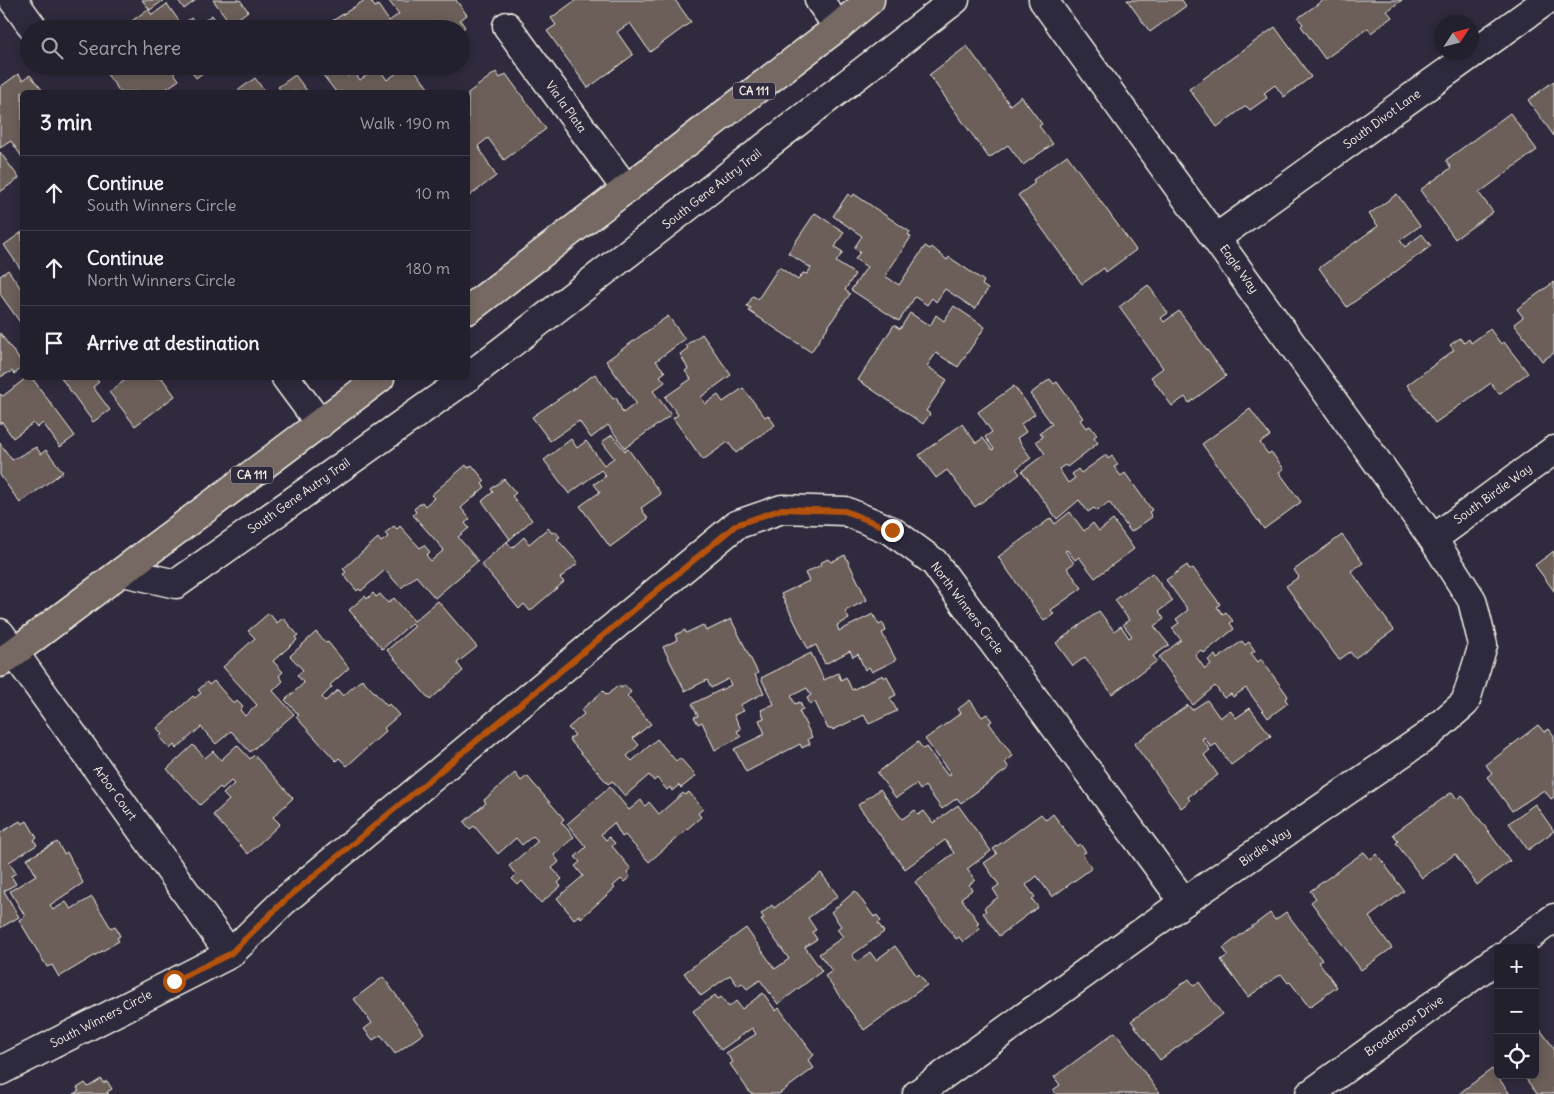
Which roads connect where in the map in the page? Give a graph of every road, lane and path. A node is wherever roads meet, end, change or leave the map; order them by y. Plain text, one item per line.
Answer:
1 (13, 0) edge
2 (819, 0) edge
3 (870, 0) edge
4 (955, 0) edge
5 (1044, 0) edge
6 (1547, 0) edge
7 (27, 20) edge
8 (507, 26) dead end
9 (838, 27) junction
10 (626, 189) junction
11 (1216, 238) junction
12 (470, 308) edge
13 (470, 375) edge
14 (287, 380) edge
15 (377, 380) edge
16 (463, 380) edge
17 (320, 424) junction
18 (1554, 450) edge
19 (1433, 538) junction
20 (123, 572) junction
21 (5, 650) edge
22 (1184, 902) junction
23 (1554, 918) edge
24 (1518, 944) edge
25 (230, 954) junction
26 (1494, 961) edge
27 (0, 1071) edge
28 (917, 1094) edge
29 (1310, 1094) edge

1 - 7 street
2 - 9 street
3 - 9 main road, CA 111
4 - 13 street, South Gene Autry Trail
5 - 11 street, Eagle Way
6 - 11 street, South Divot Lane
8 - 10 street, Via la Plata
9 - 10 main road, CA 111
10 - 12 main road, CA 111
11 - 19 street, Eagle Way
14 - 17 street
15 - 17 main road, CA 111
16 - 20 street, South Gene Autry Trail
17 - 20 main road, CA 111
18 - 19 street, South Birdie Way
19 - 22 street, Birdie Way
20 - 21 main road, CA 111
21 - 25 street, Arbor Court
22 - 25 street, North Winners Circle
22 - 28 street, Birdie Way
23 - 24 street
25 - 27 street, South Winners Circle
26 - 29 street, Broadmoor Drive

